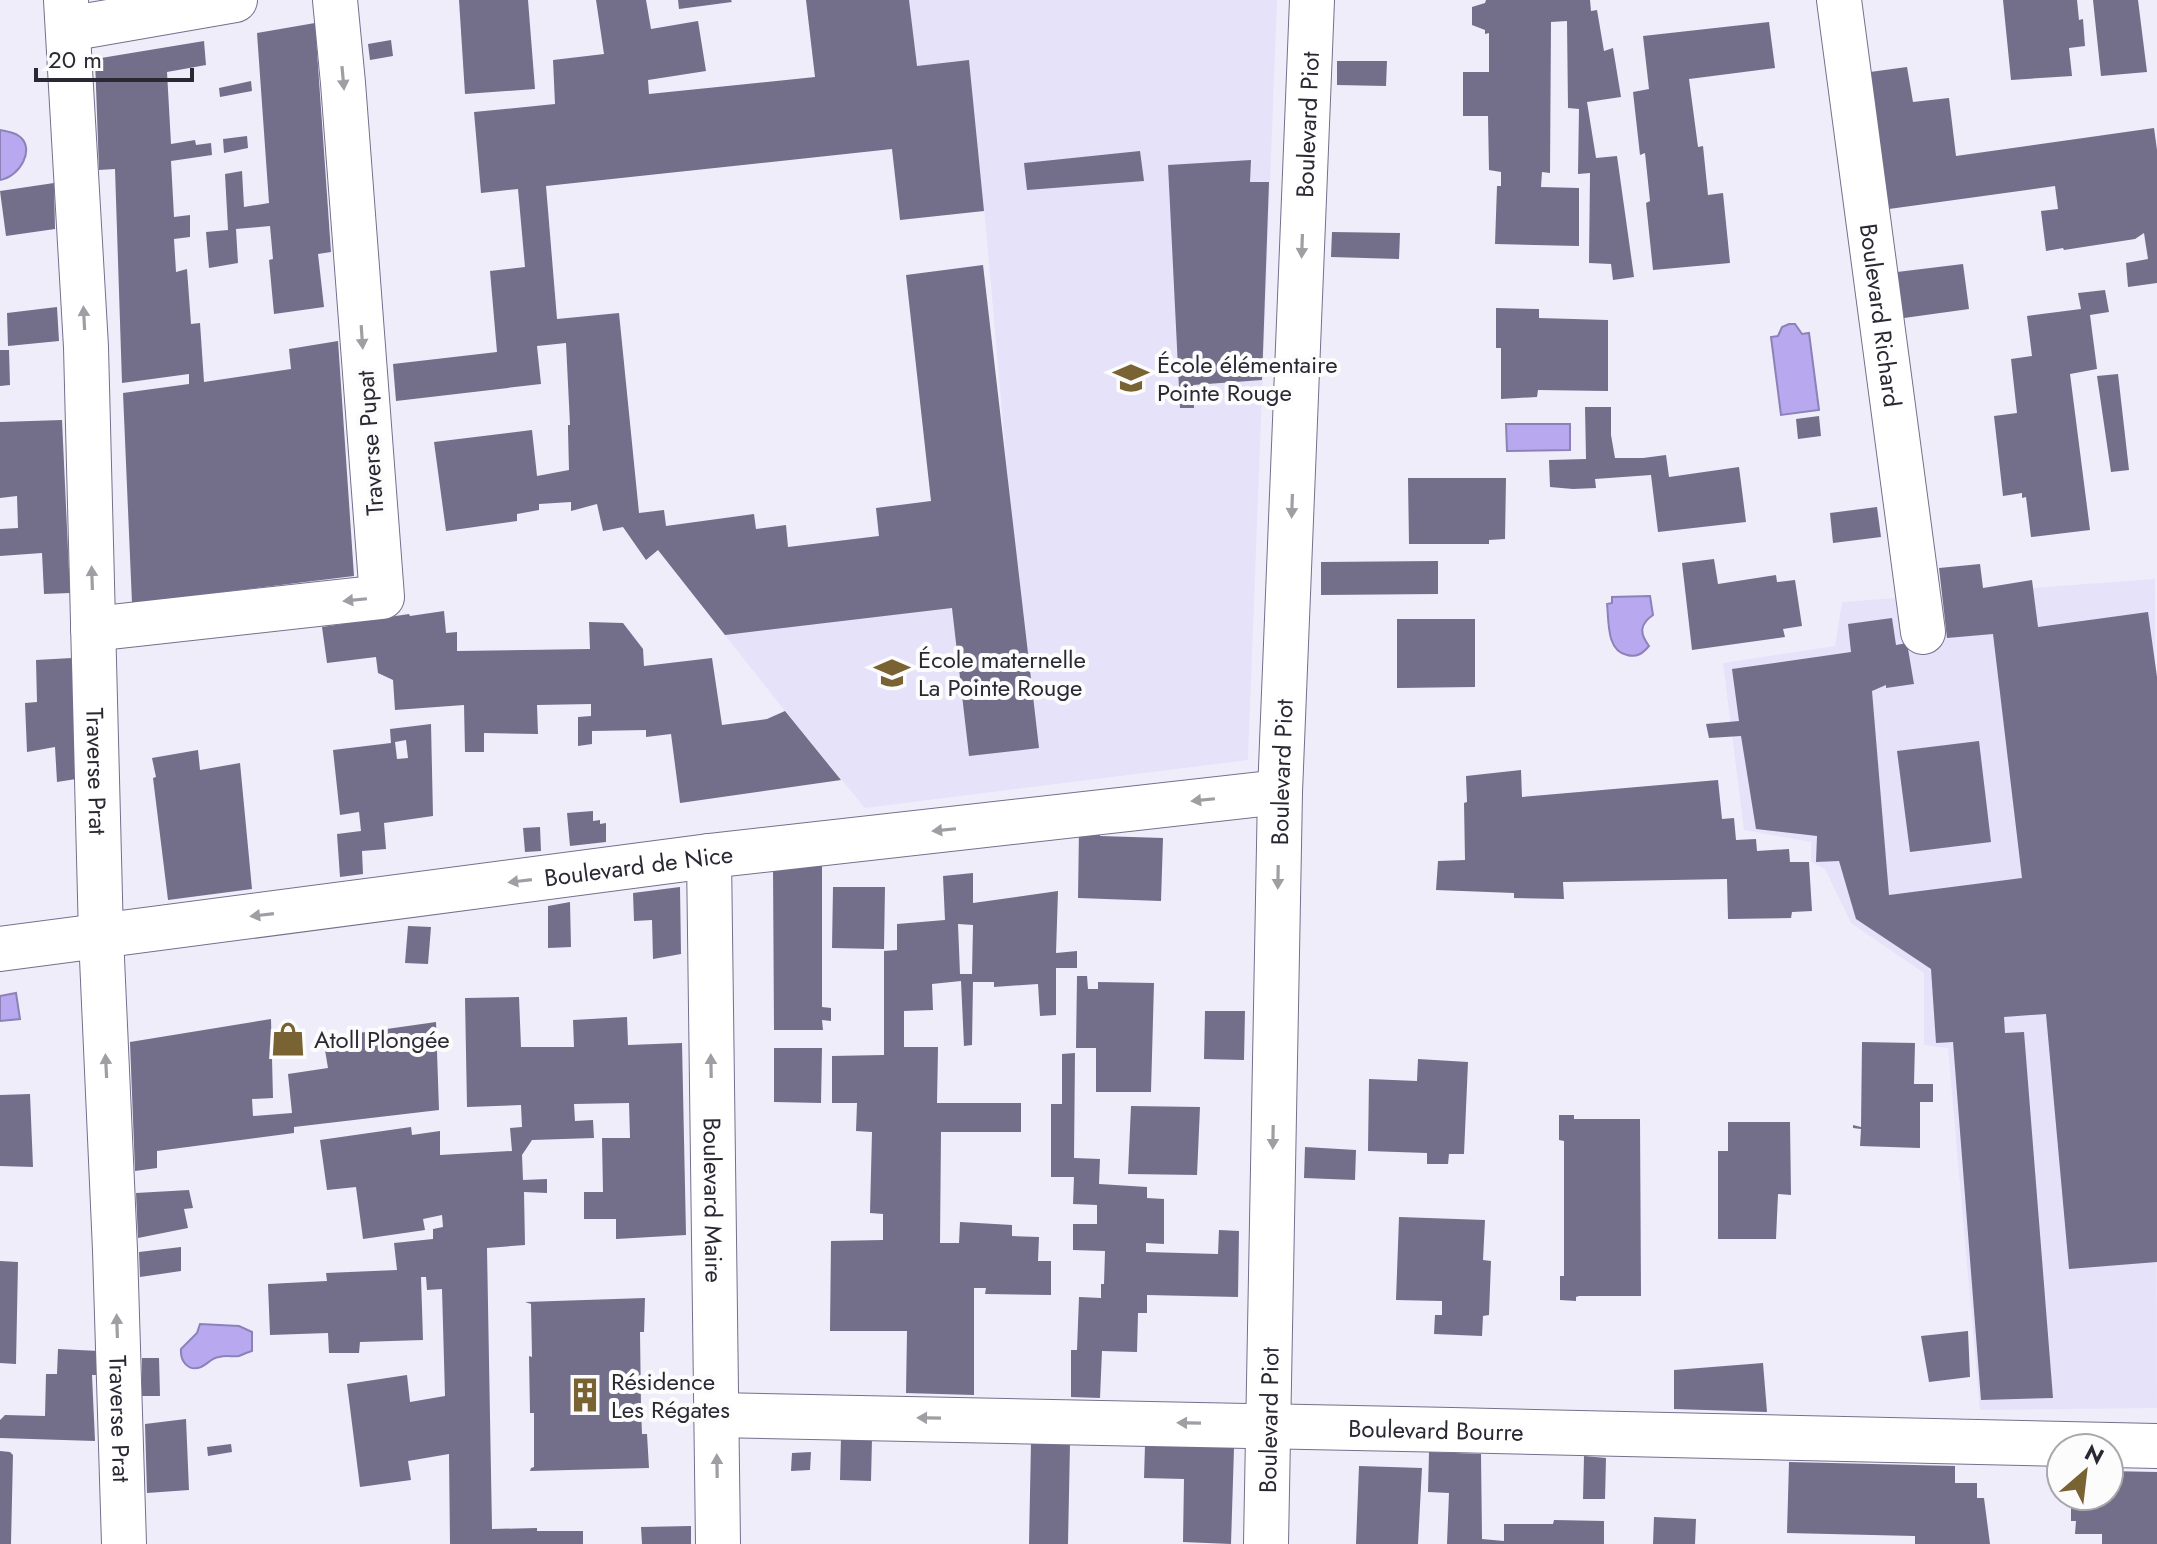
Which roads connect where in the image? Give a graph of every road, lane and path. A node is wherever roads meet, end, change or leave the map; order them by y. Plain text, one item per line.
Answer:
1 (235, 0) edge
2 (335, 0) edge
3 (1312, 0) edge
4 (1839, 0) edge
5 (67, 14) edge
6 (93, 629) junction
7 (1923, 632) dead end
8 (1280, 792) junction
9 (709, 856) junction
10 (101, 936) junction
11 (0, 949) edge
12 (716, 1415) junction
13 (1267, 1426) junction
14 (2157, 1446) edge
15 (124, 1544) edge
16 (718, 1544) edge
17 (1266, 1544) edge

1 - 5 street
2 -> 6 street, Traverse Pupat
3 -> 8 street, Boulevard Piot
4 - 7 street, Boulevard Richard
6 -> 5 street, Traverse Prat
6 - 10 street, Traverse Prat
8 -> 9 street, Boulevard de Nice
8 -> 13 street, Boulevard Piot
9 -> 10 street, Boulevard de Nice
12 -> 9 street, Boulevard Maire
10 - 11 street, Boulevard de Nice
15 -> 10 street, Traverse Prat
13 -> 12 street, Boulevard Bourre
16 -> 12 street, Boulevard Maire
13 - 14 street, Boulevard Bourre
13 - 17 street, Boulevard Piot

